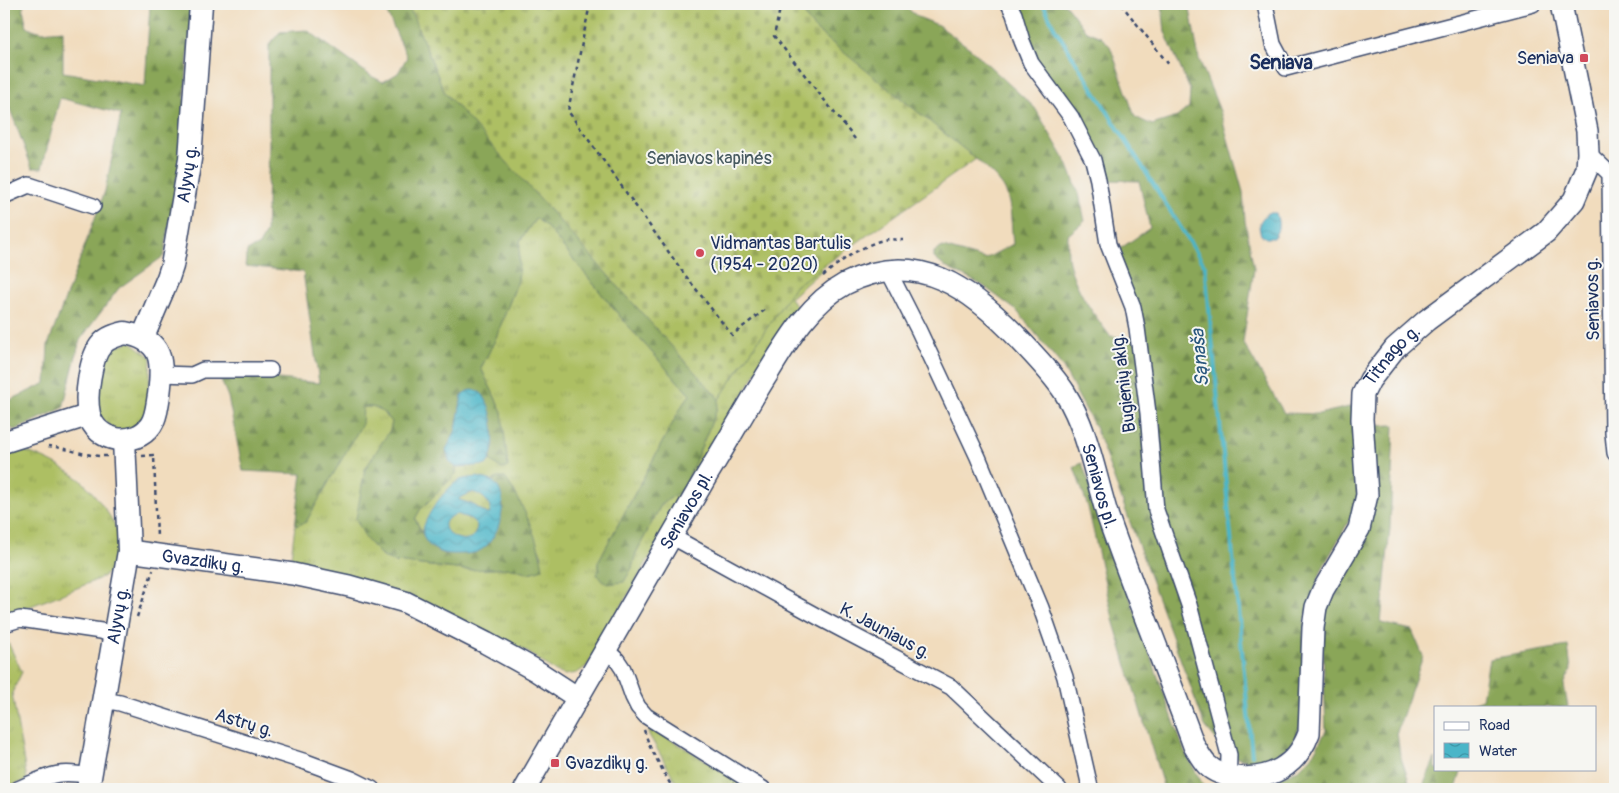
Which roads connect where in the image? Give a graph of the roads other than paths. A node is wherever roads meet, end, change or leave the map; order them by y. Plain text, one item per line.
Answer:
1 (201, 4) edge
2 (1009, 4) edge
3 (1265, 4) edge
4 (1533, 4) edge
5 (1561, 4) edge
6 (1588, 153) junction
7 (4, 196) edge
8 (93, 206) dead end
9 (888, 270) junction
10 (143, 337) junction
11 (270, 370) dead end
12 (162, 374) junction
13 (89, 415) junction
14 (5, 438) edge
15 (124, 440) junction
16 (1615, 453) edge
17 (671, 536) junction
18 (130, 551) junction
19 (4, 624) edge
20 (115, 636) junction
21 (606, 650) junction
22 (578, 698) junction
23 (103, 700) junction
24 (88, 783) edge
25 (1228, 783) edge
26 (18, 789) edge
27 (372, 789) edge
28 (525, 789) edge
29 (763, 789) edge
30 (1059, 789) edge
31 (1087, 789) edge

1 - 10 main road, Alyvų g.
2 - 25 street, Bugienių aklg.
3 - 4 street
5 - 6 main road, Titnago g.
6 - 16 street, Seniavos g.
6 - 25 main road, Titnago g.
7 - 8 street
9 - 17 main road, Seniavos pl.
9 - 25 main road, Seniavos pl.
9 - 31 street
10 - 12 main road
10 - 13 main road
11 - 12 street
12 - 15 main road
13 - 14 main road
13 - 15 main road
15 - 18 main road, Alyvų g.
17 - 21 main road, Seniavos pl.
17 - 30 street, K. Jauniaus g.
18 - 20 main road, Alyvų g.
18 - 22 main road, Gvazdikų g.
19 - 20 street
20 - 23 main road, Alyvų g.
21 - 22 main road, Seniavos pl.
21 - 29 street
22 - 28 main road, Seniavos pl.
23 - 24 main road, Alyvų g.
23 - 27 street, Astrų g.
24 - 26 street

